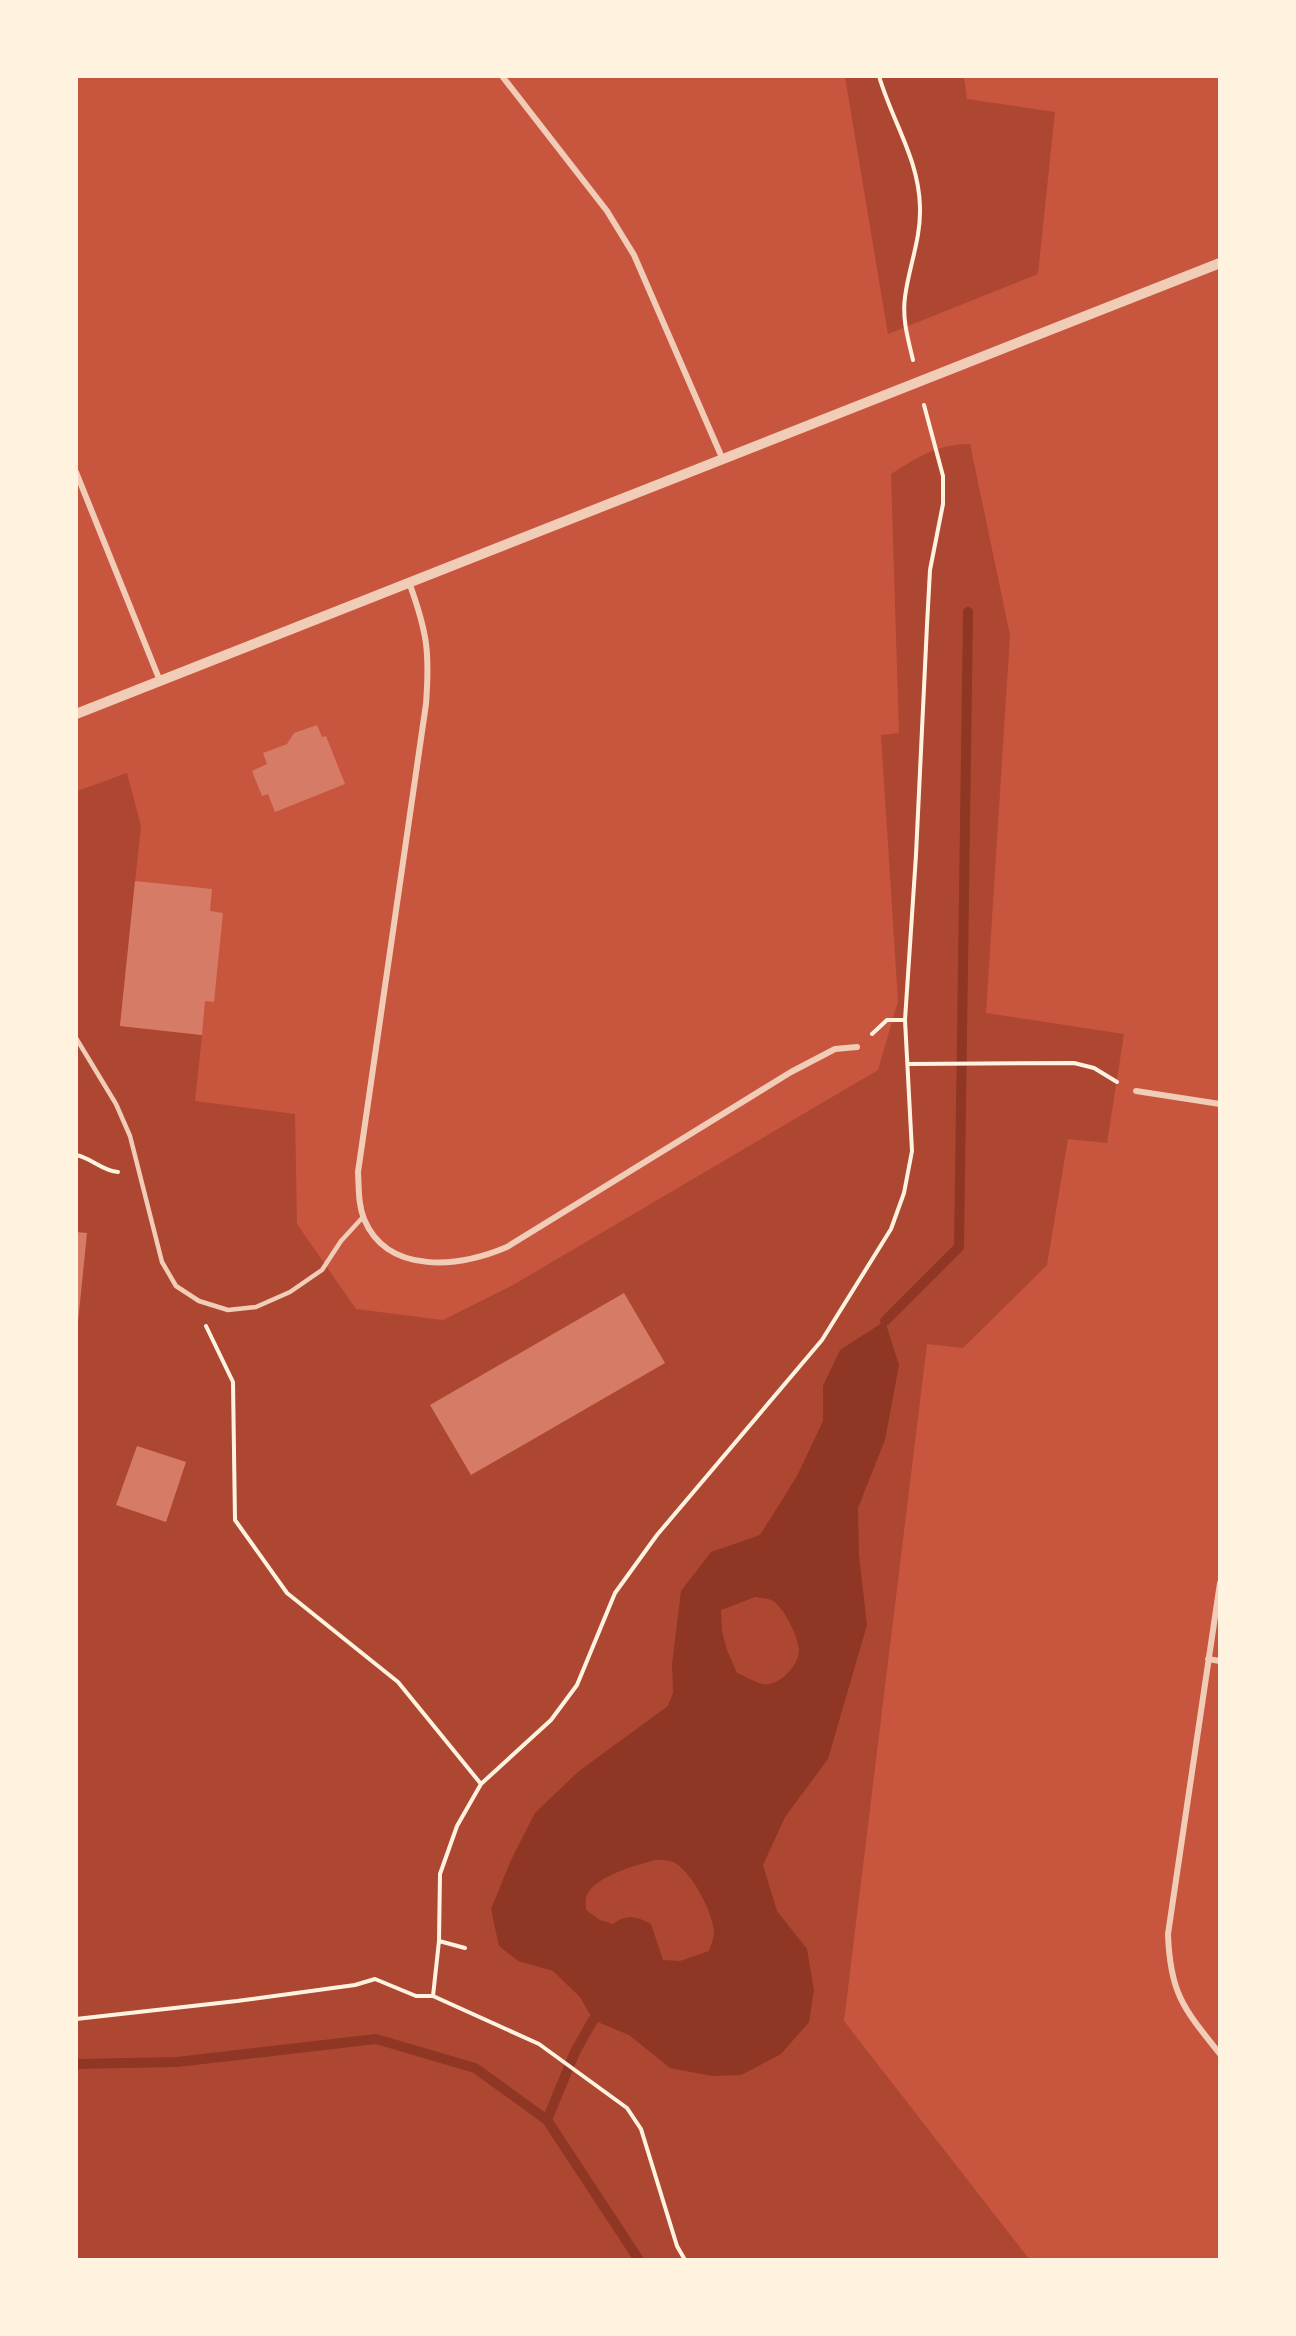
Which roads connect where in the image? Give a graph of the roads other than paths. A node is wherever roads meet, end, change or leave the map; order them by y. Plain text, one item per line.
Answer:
1 (502, 76) edge
2 (1220, 263) edge
3 (723, 460) junction
4 (76, 472) edge
5 (409, 582) junction
6 (160, 682) junction
7 (76, 714) edge
8 (76, 1038) edge
9 (857, 1047) road end
10 (1136, 1091) road end
11 (1220, 1104) edge
12 (363, 1217) junction
13 (1220, 1583) edge
14 (1208, 1659) junction
15 (1220, 1661) edge
16 (1220, 2054) edge

1 - 3 street
2 - 3 street
3 - 5 street
4 - 6 street
5 - 6 street
5 - 12 street
6 - 7 street
8 - 12 lane
9 - 12 street
10 - 11 street
13 - 14 street
14 - 15 street
14 - 16 street

